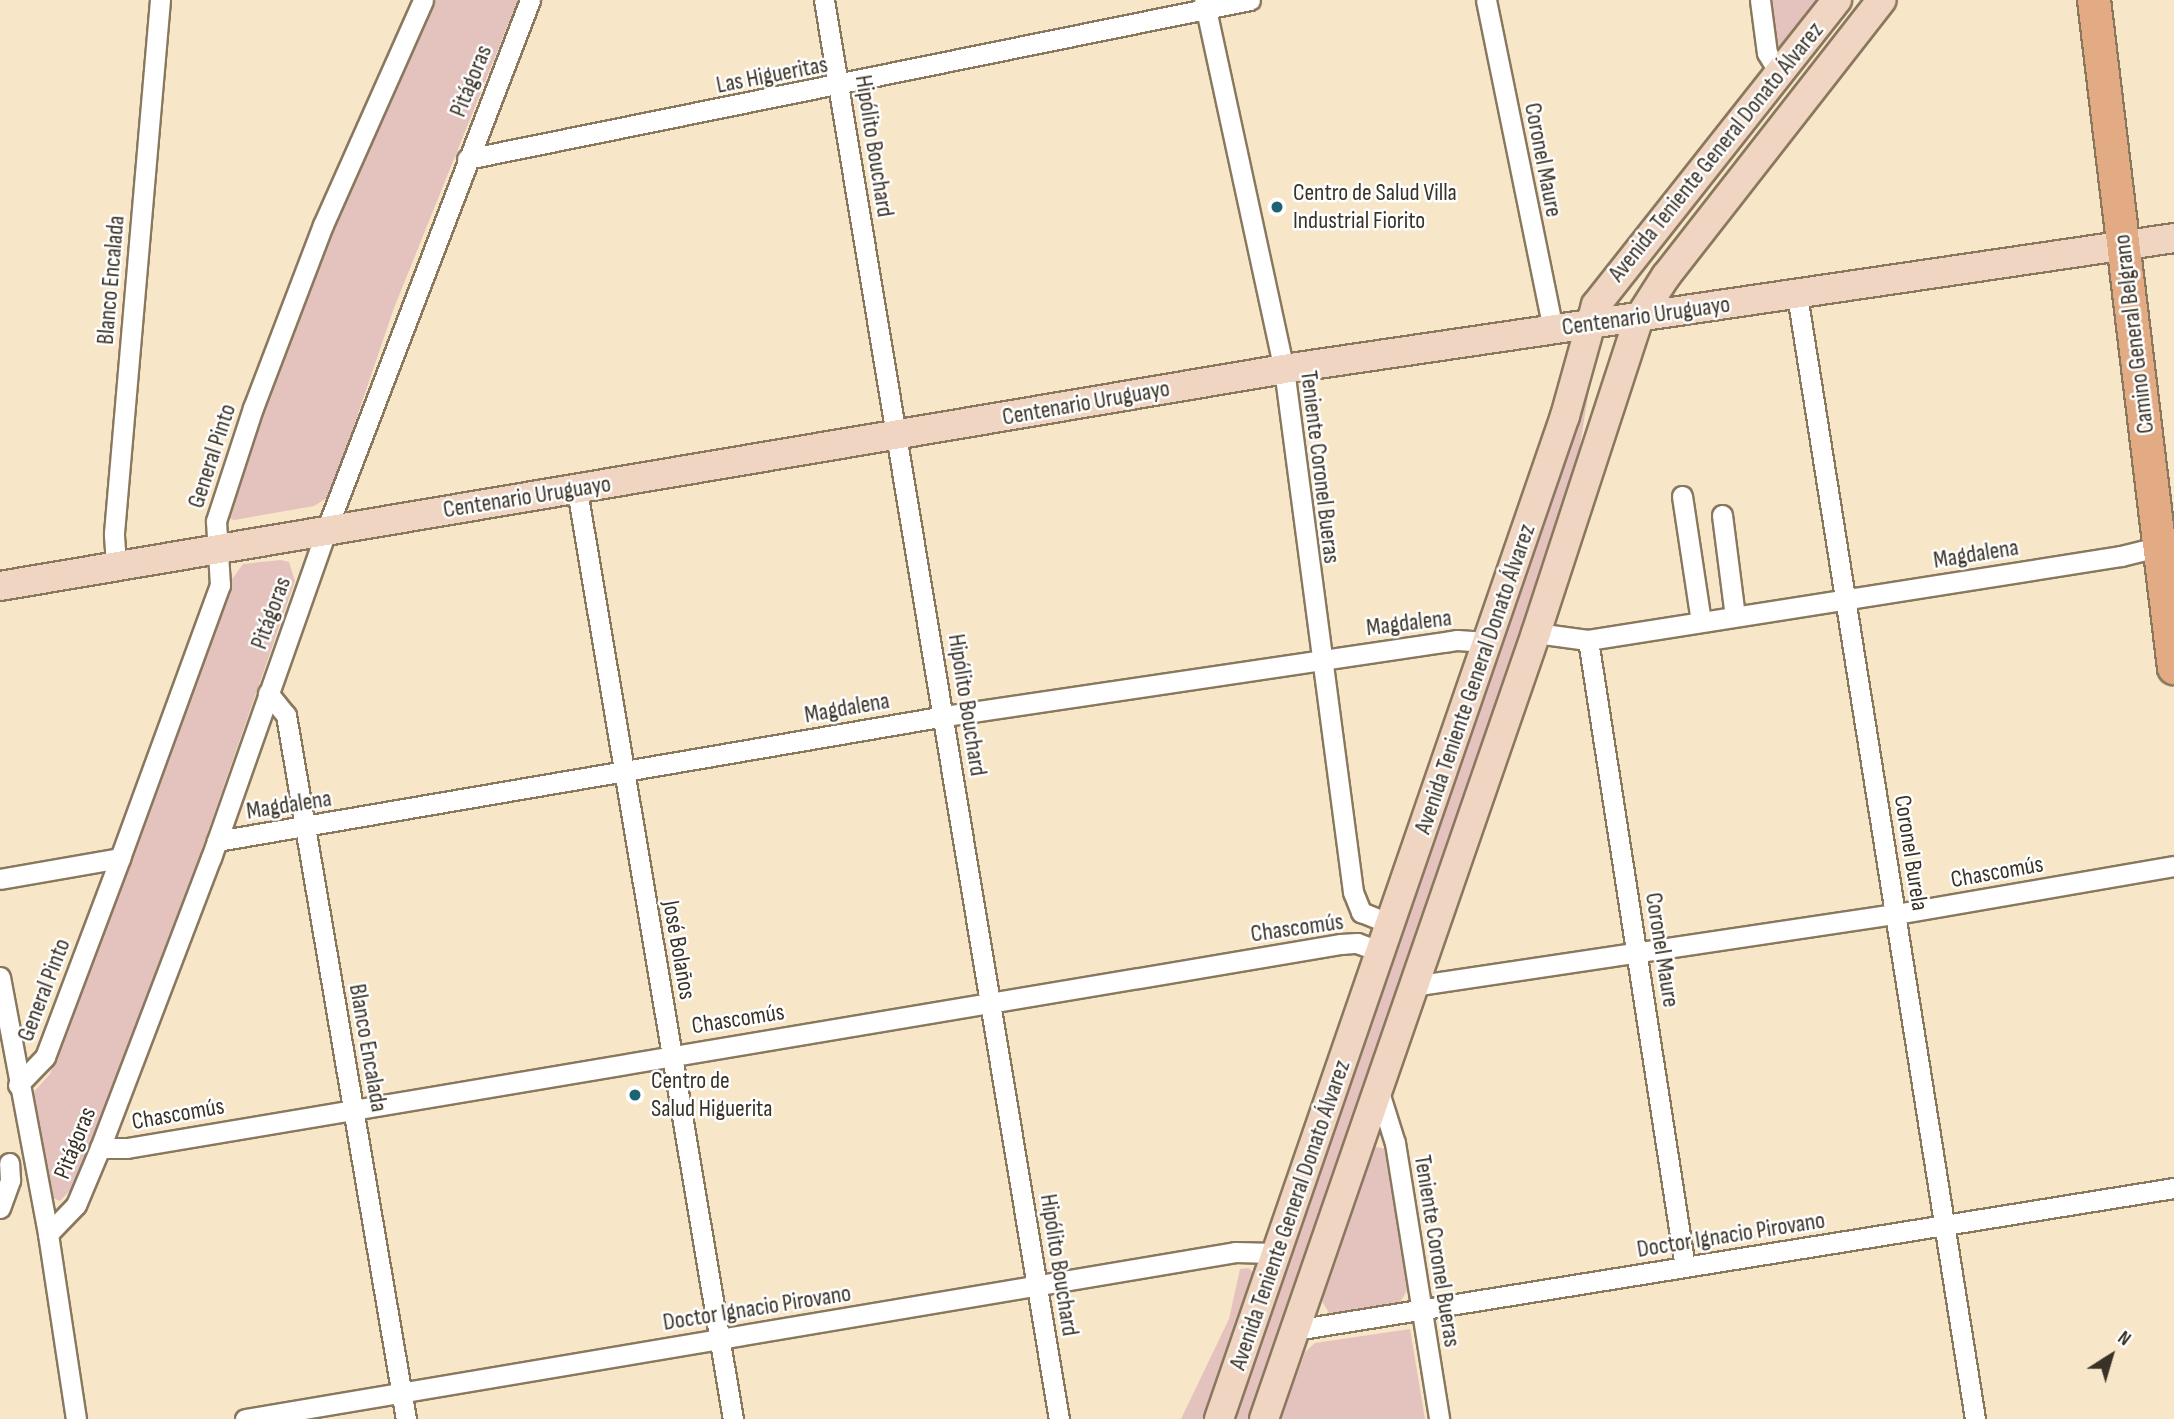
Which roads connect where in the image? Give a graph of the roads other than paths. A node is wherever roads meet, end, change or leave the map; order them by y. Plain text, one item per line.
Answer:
1 (160, 0) edge
2 (423, 0) edge
3 (530, 0) edge
4 (824, 0) edge
5 (1250, 0) edge
6 (1486, 0) edge
7 (1760, 0) edge
8 (1837, 0) edge
9 (1882, 0) edge
10 (2094, 0) edge
11 (1205, 4) edge
12 (1780, 74) junction
13 (839, 87) junction
14 (467, 159) junction
15 (2174, 238) edge
16 (2123, 247) junction
17 (1797, 295) junction
18 (1639, 318) junction
19 (1589, 325) junction
20 (1553, 329) junction
21 (1284, 369) junction
22 (897, 435) junction
23 (577, 490) junction
24 (1682, 496) dead end
25 (1721, 515) dead end
26 (327, 528) junction
27 (2167, 545) edge
28 (218, 550) junction
29 (116, 564) junction
30 (0, 586) edge
31 (1846, 598) junction
32 (1735, 616) junction
33 (1701, 622) junction
34 (1536, 633) junction
35 (1588, 640) junction
36 (1487, 642) junction
37 (1320, 659) junction
38 (2174, 668) edge
39 (268, 693) junction
40 (945, 716) junction
41 (624, 771) junction
42 (303, 828) junction
43 (217, 841) junction
44 (120, 858) junction
45 (2174, 866) edge
46 (0, 879) edge
47 (1362, 912) junction
48 (1896, 914) junction
49 (1391, 924) junction
50 (1354, 943) junction
51 (1382, 952) junction
52 (1638, 954) junction
53 (0, 977) edge
54 (1413, 986) junction
55 (990, 1002) junction
56 (672, 1055) junction
57 (18, 1085) junction
58 (1378, 1092) junction
59 (354, 1108) junction
60 (100, 1148) junction
61 (31, 1160) junction
62 (5, 1164) edge
63 (2174, 1188) edge
64 (0, 1208) edge
65 (1944, 1226) junction
66 (48, 1234) junction
67 (1278, 1253) junction
68 (1685, 1267) junction
69 (1038, 1288) junction
70 (1422, 1309) junction
71 (1295, 1330) junction
72 (720, 1338) junction
73 (401, 1394) junction
74 (76, 1419) edge
75 (245, 1419) edge
76 (406, 1419) edge
77 (733, 1419) edge
78 (1059, 1419) edge
79 (1219, 1419) edge
80 (1264, 1419) edge
81 (1439, 1419) edge
82 (1975, 1419) edge

1 - 29 street, Blanco Encalada
2 - 28 street, General Pinto
3 - 14 street, Pitágoras
4 - 13 street, Hipólito Bouchard
5 - 11 street, Las Higueritas
6 - 20 street, Coronel Maure
7 - 12 street
8 - 12 main road, Avenida Teniente General Donato Álvarez
9 - 18 main road, Avenida Teniente General Donato Álvarez
10 - 16 main road, Camino General Belgrano
11 - 13 street, Las Higueritas
11 - 21 street, Teniente Coronel Bueras
12 - 19 main road, Avenida Teniente General Donato Álvarez
13 - 14 street, Las Higueritas
13 - 22 street, Hipólito Bouchard
14 - 26 street, Pitágoras
15 - 16 main road, Centenario Uruguayo
16 - 17 main road, Centenario Uruguayo
16 - 27 main road, Camino General Belgrano
17 - 18 main road, Centenario Uruguayo
17 - 31 street, Coronel Burela
18 - 19 main road, Centenario Uruguayo
18 - 34 main road, Avenida Teniente General Donato Álvarez
19 - 20 main road, Centenario Uruguayo
19 - 36 main road, Avenida Teniente General Donato Álvarez
20 - 21 main road, Centenario Uruguayo
21 - 22 main road, Centenario Uruguayo
21 - 37 street, Teniente Coronel Bueras
22 - 23 main road, Centenario Uruguayo
22 - 40 street, Hipólito Bouchard
23 - 26 main road, Centenario Uruguayo
23 - 41 street, José Bolaños
24 - 33 street
25 - 32 street
26 - 28 main road, Centenario Uruguayo
26 - 39 street, Pitágoras
27 - 31 street, Magdalena
27 - 38 main road, Camino General Belgrano
28 - 29 main road, Centenario Uruguayo
28 - 44 street, General Pinto
29 - 30 main road, Centenario Uruguayo
31 - 32 street, Magdalena
31 - 48 street, Coronel Burela
32 - 33 street, Magdalena
33 - 35 street, Magdalena
34 - 35 street, Magdalena
34 - 54 main road, Avenida Teniente General Donato Álvarez
35 - 52 street, Coronel Maure
36 - 37 street, Magdalena
36 - 49 main road, Avenida Teniente General Donato Álvarez
37 - 40 street, Magdalena
37 - 47 street, Teniente Coronel Bueras
39 - 42 street, Blanco Encalada
39 - 43 street, Pitágoras
40 - 41 street, Magdalena
40 - 55 street, Hipólito Bouchard
41 - 42 street, Magdalena
41 - 56 street, José Bolaños
42 - 43 street, Magdalena
42 - 59 street, Blanco Encalada
43 - 60 street, Pitágoras
44 - 46 street
44 - 57 street, General Pinto
45 - 48 street, Chascomús
47 - 49 street
47 - 50 street
48 - 52 street, Chascomús
48 - 65 street, Coronel Burela
49 - 51 main road, Avenida Teniente General Donato Álvarez
50 - 51 street, Chascomús
50 - 55 street, Chascomús
51 - 67 main road, Avenida Teniente General Donato Álvarez
52 - 54 street, Chascomús
52 - 68 street, Coronel Maure
53 - 57 street
54 - 58 main road, Avenida Teniente General Donato Álvarez
55 - 56 street, Chascomús
55 - 69 street, Hipólito Bouchard
56 - 59 street, Chascomús
56 - 72 street, José Bolaños
57 - 61 street
58 - 70 street, Teniente Coronel Bueras
58 - 71 main road, Avenida Teniente General Donato Álvarez
59 - 60 street, Chascomús
59 - 73 street, Blanco Encalada
60 - 66 street, Pitágoras
61 - 62 street
61 - 66 street
62 - 64 street
63 - 65 street, Doctor Ignacio Pirovano
65 - 68 street, Doctor Ignacio Pirovano
65 - 82 street, Coronel Burela
66 - 74 street
67 - 69 street, Doctor Ignacio Pirovano
67 - 79 main road, Avenida Teniente General Donato Álvarez
68 - 70 street, Doctor Ignacio Pirovano
69 - 72 street, Doctor Ignacio Pirovano
69 - 78 street, Hipólito Bouchard
70 - 71 street, Doctor Ignacio Pirovano
70 - 81 street, Teniente Coronel Bueras
71 - 80 main road, Avenida Teniente General Donato Álvarez
72 - 73 street, Doctor Ignacio Pirovano
72 - 77 street, José Bolaños
73 - 75 street, Doctor Ignacio Pirovano
73 - 76 street, Blanco Encalada

